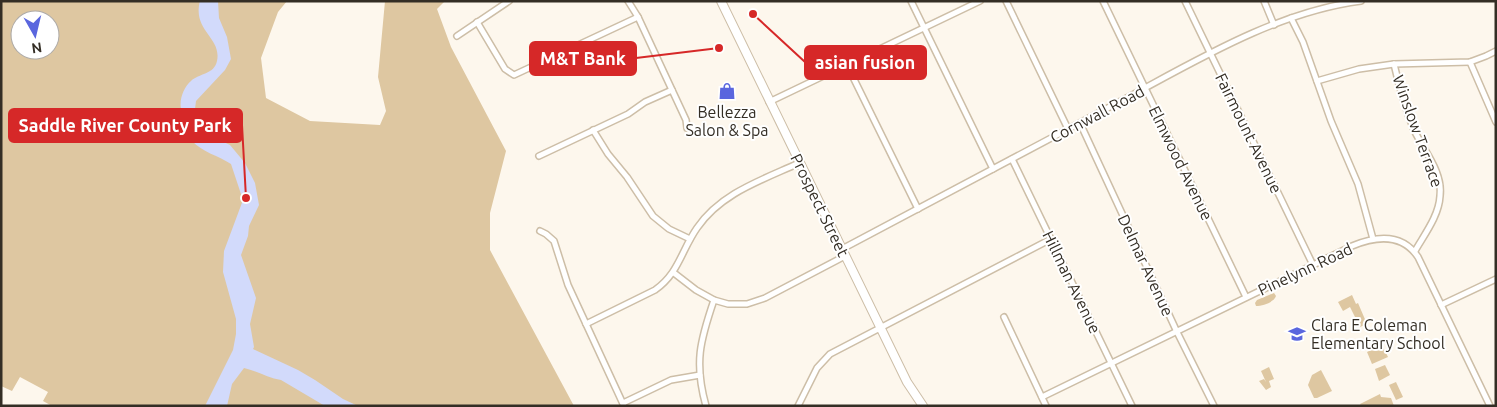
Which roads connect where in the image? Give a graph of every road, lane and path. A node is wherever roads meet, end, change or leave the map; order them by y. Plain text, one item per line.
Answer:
1 (509, 1) edge
2 (628, 1) edge
3 (721, 1) edge
4 (911, 1) edge
5 (980, 1) edge
6 (1006, 1) edge
7 (1103, 1) edge
8 (1186, 1) edge
9 (1264, 1) edge
10 (1361, 1) edge
11 (1347, 2) edge
12 (638, 17) junction
13 (1291, 18) junction
14 (477, 22) junction
15 (1274, 25) junction
16 (924, 28) junction
17 (456, 36) dead end
18 (1496, 51) edge
19 (1211, 54) junction
20 (1470, 62) junction
21 (1394, 64) junction
22 (847, 65) junction
23 (1317, 81) junction
24 (1145, 88) junction
25 (672, 90) junction
26 (769, 102) junction
27 (1496, 122) edge
28 (1080, 123) junction
29 (687, 128) dead end
30 (594, 130) junction
31 (1068, 130) junction
32 (539, 156) dead end
33 (1012, 159) junction
34 (799, 163) junction
35 (992, 169) junction
36 (918, 209) junction
37 (540, 231) dead end
38 (1051, 238) junction
39 (690, 239) junction
40 (1373, 239) junction
41 (1414, 251) junction
42 (843, 252) junction
43 (1313, 265) junction
44 (674, 273) junction
45 (1496, 279) edge
46 (1246, 297) junction
47 (714, 300) junction
48 (1441, 305) junction
49 (1004, 317) dead end
50 (586, 324) junction
51 (880, 328) junction
52 (1177, 332) junction
53 (1111, 363) junction
54 (700, 375) junction
55 (1042, 397) junction
56 (624, 404) edge
57 (706, 406) edge
58 (798, 406) edge
59 (923, 406) edge
60 (1046, 406) edge
61 (1132, 406) edge
62 (1214, 406) edge
63 (1490, 406) edge

1 - 14 street
2 - 12 street
3 - 26 main road, Prospect Street
4 - 16 street
5 - 16 street
6 - 31 street
7 - 24 street, Elmwood Avenue
8 - 19 street, Fairmount Avenue
9 - 15 street
10 - 11 street, Cornwall Road
11 - 13 street, Cornwall Road
12 - 14 street
12 - 25 street
13 - 15 street, Cornwall Road
13 - 23 street
14 - 17 street
15 - 19 street, Cornwall Road
16 - 22 street
16 - 35 street
18 - 20 street
19 - 24 street, Cornwall Road
19 - 43 street, Fairmount Avenue
20 - 21 street
20 - 27 street
21 - 23 street
21 - 41 street, Winslow Terrace
22 - 26 street
22 - 36 street
23 - 40 street
24 - 28 street, Cornwall Road
24 - 46 street, Elmwood Avenue
25 - 29 street
25 - 30 street
26 - 34 main road, Prospect Street
28 - 31 street, Cornwall Road
28 - 52 street, Delmar Avenue
30 - 32 street
30 - 39 street
31 - 33 street, Cornwall Road
33 - 35 street, Cornwall Road
33 - 38 street, Hillman Avenue
34 - 39 street
34 - 42 main road, Prospect Street
35 - 36 street, Cornwall Road
36 - 42 street, Cornwall Road
37 - 50 street
38 - 51 street
38 - 53 street, Hillman Avenue
39 - 44 street
40 - 41 street, Pinelynn Road
40 - 43 street, Pinelynn Road
41 - 48 street
42 - 47 street, Cornwall Road
42 - 51 main road, Prospect Street
43 - 46 street, Pinelynn Road
44 - 47 street
44 - 50 street
45 - 48 street
46 - 52 street, Pinelynn Road
47 - 54 street
48 - 63 street
49 - 55 street
50 - 56 street
51 - 58 street
51 - 59 main road, Prospect Street
52 - 53 street, Pinelynn Road
52 - 62 street, Delmar Avenue
53 - 55 street, Pinelynn Road
53 - 61 street, Hillman Avenue
54 - 56 street
54 - 57 street
55 - 60 street

